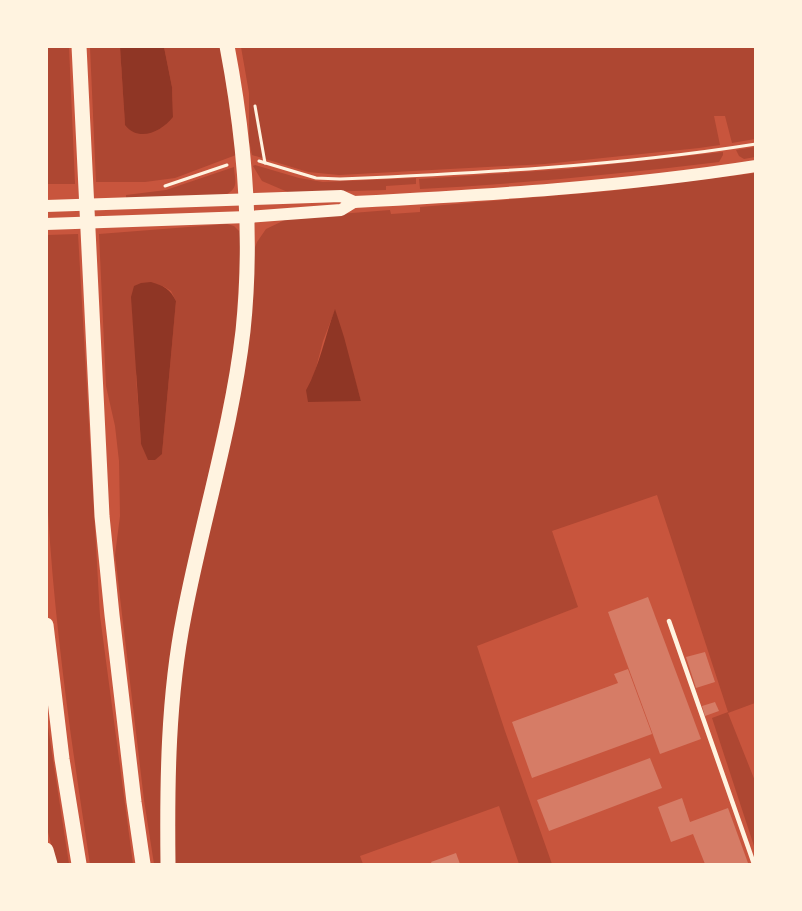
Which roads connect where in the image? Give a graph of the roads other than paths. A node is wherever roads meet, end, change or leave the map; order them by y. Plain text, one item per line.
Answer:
1 (79, 46) edge
2 (227, 46) edge
3 (756, 166) edge
4 (248, 199) junction
5 (354, 202) junction
6 (46, 206) edge
7 (248, 217) junction
8 (46, 224) edge
9 (669, 621) dead end
10 (46, 625) edge
11 (46, 850) edge
12 (50, 864) edge
13 (79, 864) edge
14 (143, 864) edge
15 (168, 864) edge
16 (754, 864) edge

1 - 14 highway
2 - 4 highway
3 - 5 main road
4 - 5 main road
4 - 6 main road
4 - 7 highway
5 - 7 main road
7 - 8 main road
7 - 15 highway
9 - 16 lane
10 - 13 highway
11 - 12 highway

